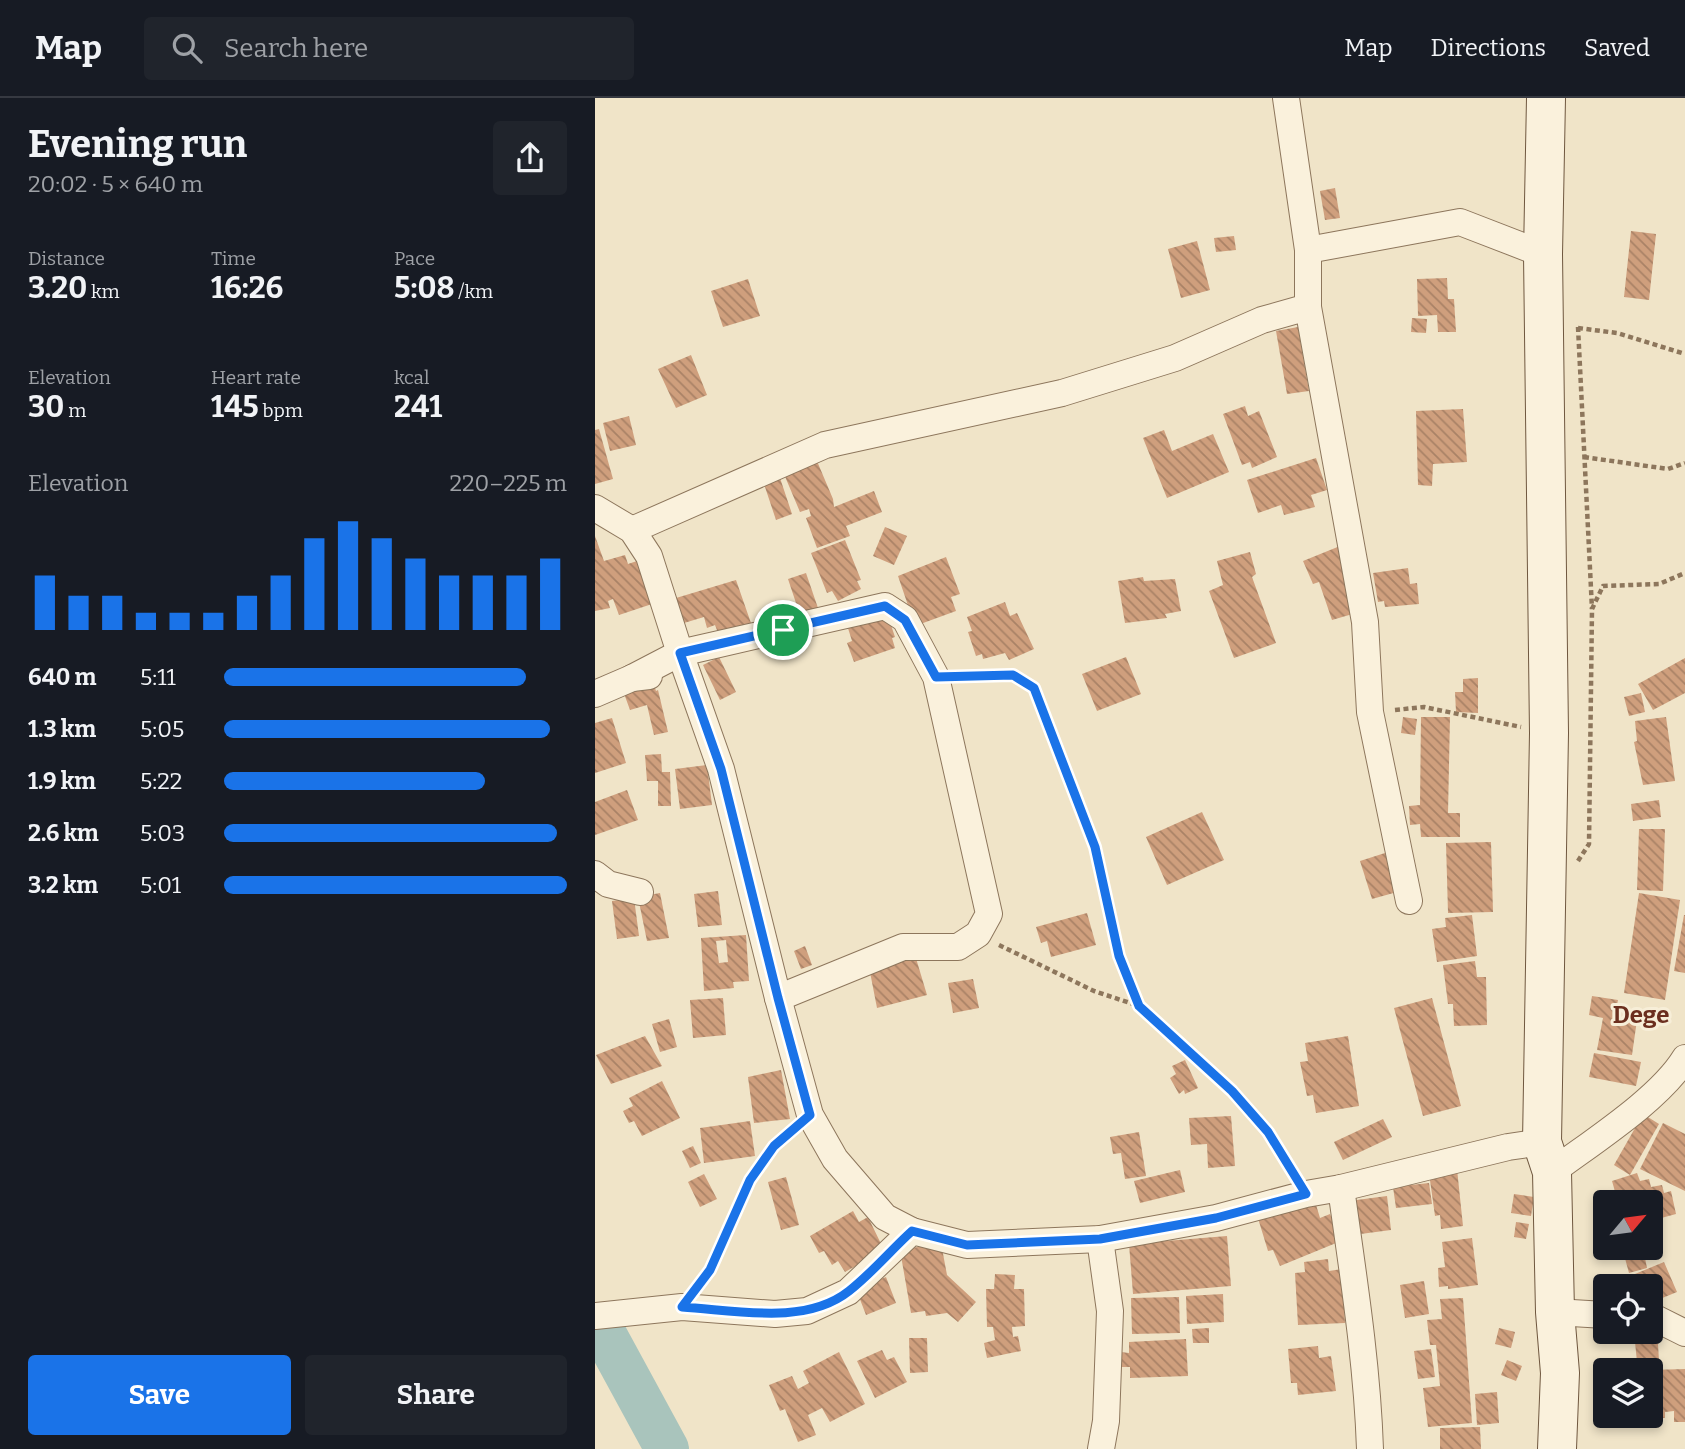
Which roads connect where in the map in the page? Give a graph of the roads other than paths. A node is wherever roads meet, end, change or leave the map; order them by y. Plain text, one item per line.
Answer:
1 (1286, 98) edge
2 (1546, 98) edge
3 (1308, 250) junction
4 (1543, 254) junction
5 (1308, 307) junction
6 (595, 508) edge
7 (632, 530) junction
8 (684, 664) junction
9 (595, 694) edge
10 (595, 874) edge
11 (640, 892) dead end
12 (1409, 901) dead end
13 (778, 998) junction
14 (1685, 1058) edge
15 (1547, 1157) junction
16 (1341, 1188) junction
17 (912, 1231) junction
18 (1100, 1239) junction
19 (1555, 1312) junction
20 (1593, 1314) edge
21 (595, 1316) edge
22 (1663, 1322) edge
23 (1685, 1333) edge
24 (1101, 1449) edge
25 (1370, 1449) edge
26 (1557, 1449) edge

1 - 3 street
2 - 4 main road
3 - 4 street
3 - 5 street
4 - 15 main road
5 - 7 street
5 - 12 street
6 - 7 street
7 - 8 street
8 - 9 street
8 - 13 street
8 - 13 street
10 - 11 street
13 - 17 street
14 - 15 street
15 - 16 street
15 - 19 main road
16 - 18 street
16 - 25 street
17 - 18 street
17 - 21 street
18 - 24 street
19 - 20 street
19 - 26 main road
22 - 23 street

